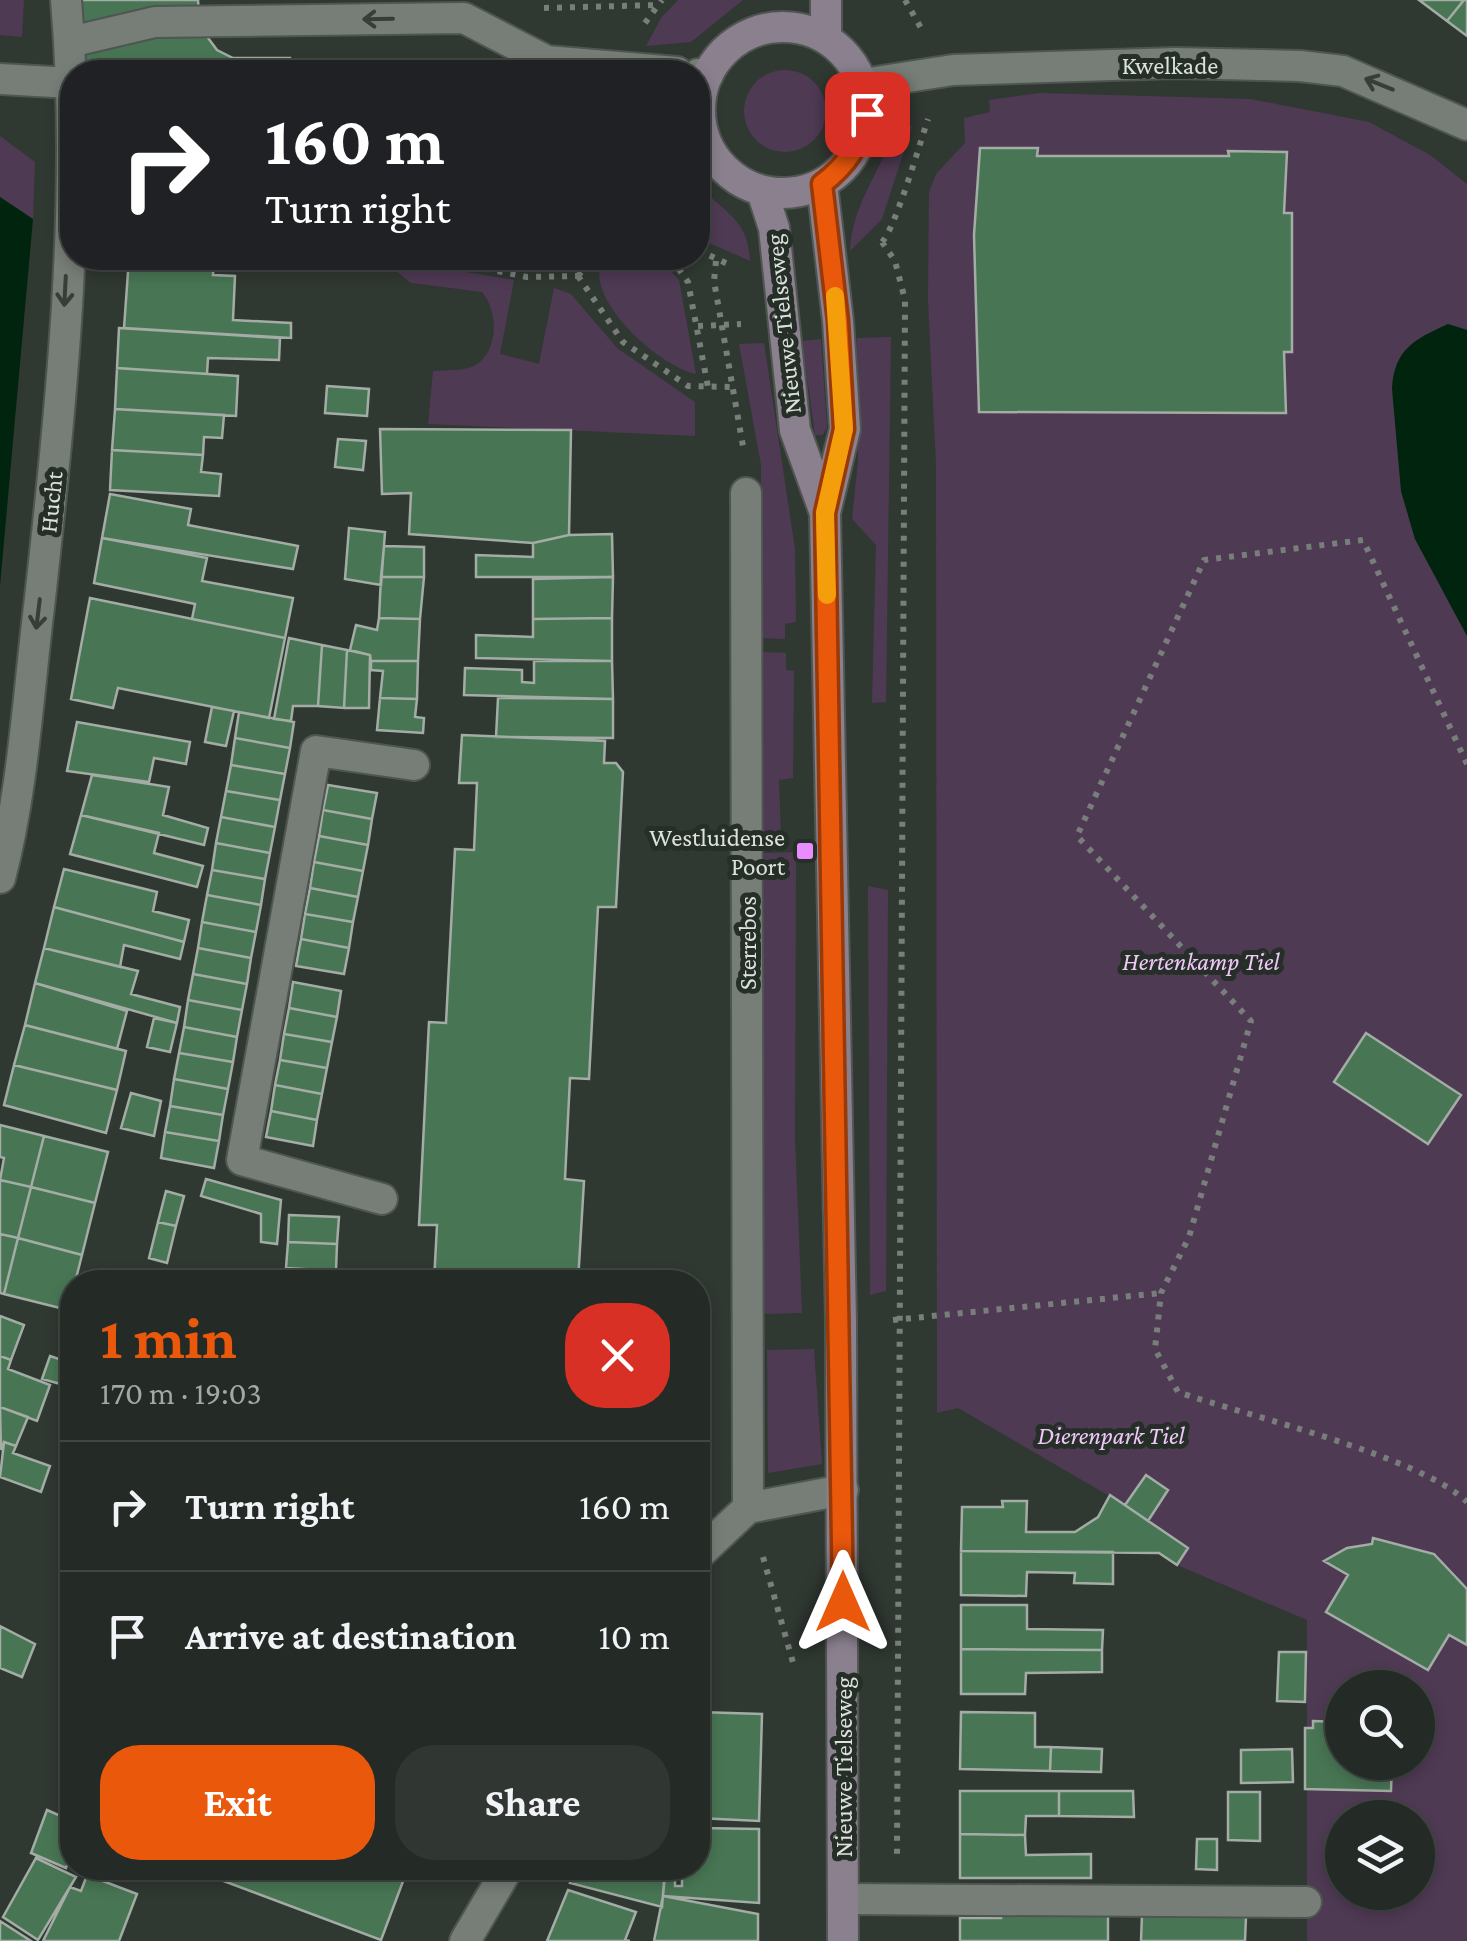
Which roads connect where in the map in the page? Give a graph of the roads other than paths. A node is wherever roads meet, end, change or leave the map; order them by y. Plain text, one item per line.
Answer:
1 (66, 0) edge
2 (826, 0) edge
3 (768, 14) edge
4 (826, 38) junction
5 (70, 42) junction
6 (70, 60) edge
7 (527, 60) edge
8 (710, 67) edge
9 (0, 79) edge
10 (60, 82) edge
11 (863, 84) junction
12 (1467, 125) edge
13 (710, 152) edge
14 (822, 184) junction
15 (762, 191) junction
16 (65, 270) edge
17 (746, 493) road end
18 (825, 513) junction
19 (414, 765) dead end
20 (0, 878) edge
21 (382, 1199) dead end
22 (843, 1490) junction
23 (748, 1508) junction
24 (710, 1544) edge
25 (501, 1880) edge
26 (843, 1899) junction
27 (1306, 1902) dead end
28 (465, 1941) edge
29 (843, 1941) edge

1 - 5 street, Hucht
2 - 4 main road
3 - 4 main road
3 - 8 main road
4 - 11 main road
5 - 6 street, Hucht
7 -> 5 street
9 - 10 street
12 -> 11 street, Kwelkade
11 - 14 main road
13 - 15 main road
14 - 15 main road
14 - 18 main road, Nieuwe Tielseweg
15 - 18 main road, Nieuwe Tielseweg
16 -> 20 street, Hucht
17 - 23 street, Sterrebos
18 - 22 main road, Nieuwe Tielseweg
19 - 21 street
22 - 23 street
22 - 26 main road, Nieuwe Tielseweg
23 - 24 street
25 - 28 street
26 - 27 street
26 - 29 main road, Nieuwe Tielseweg

